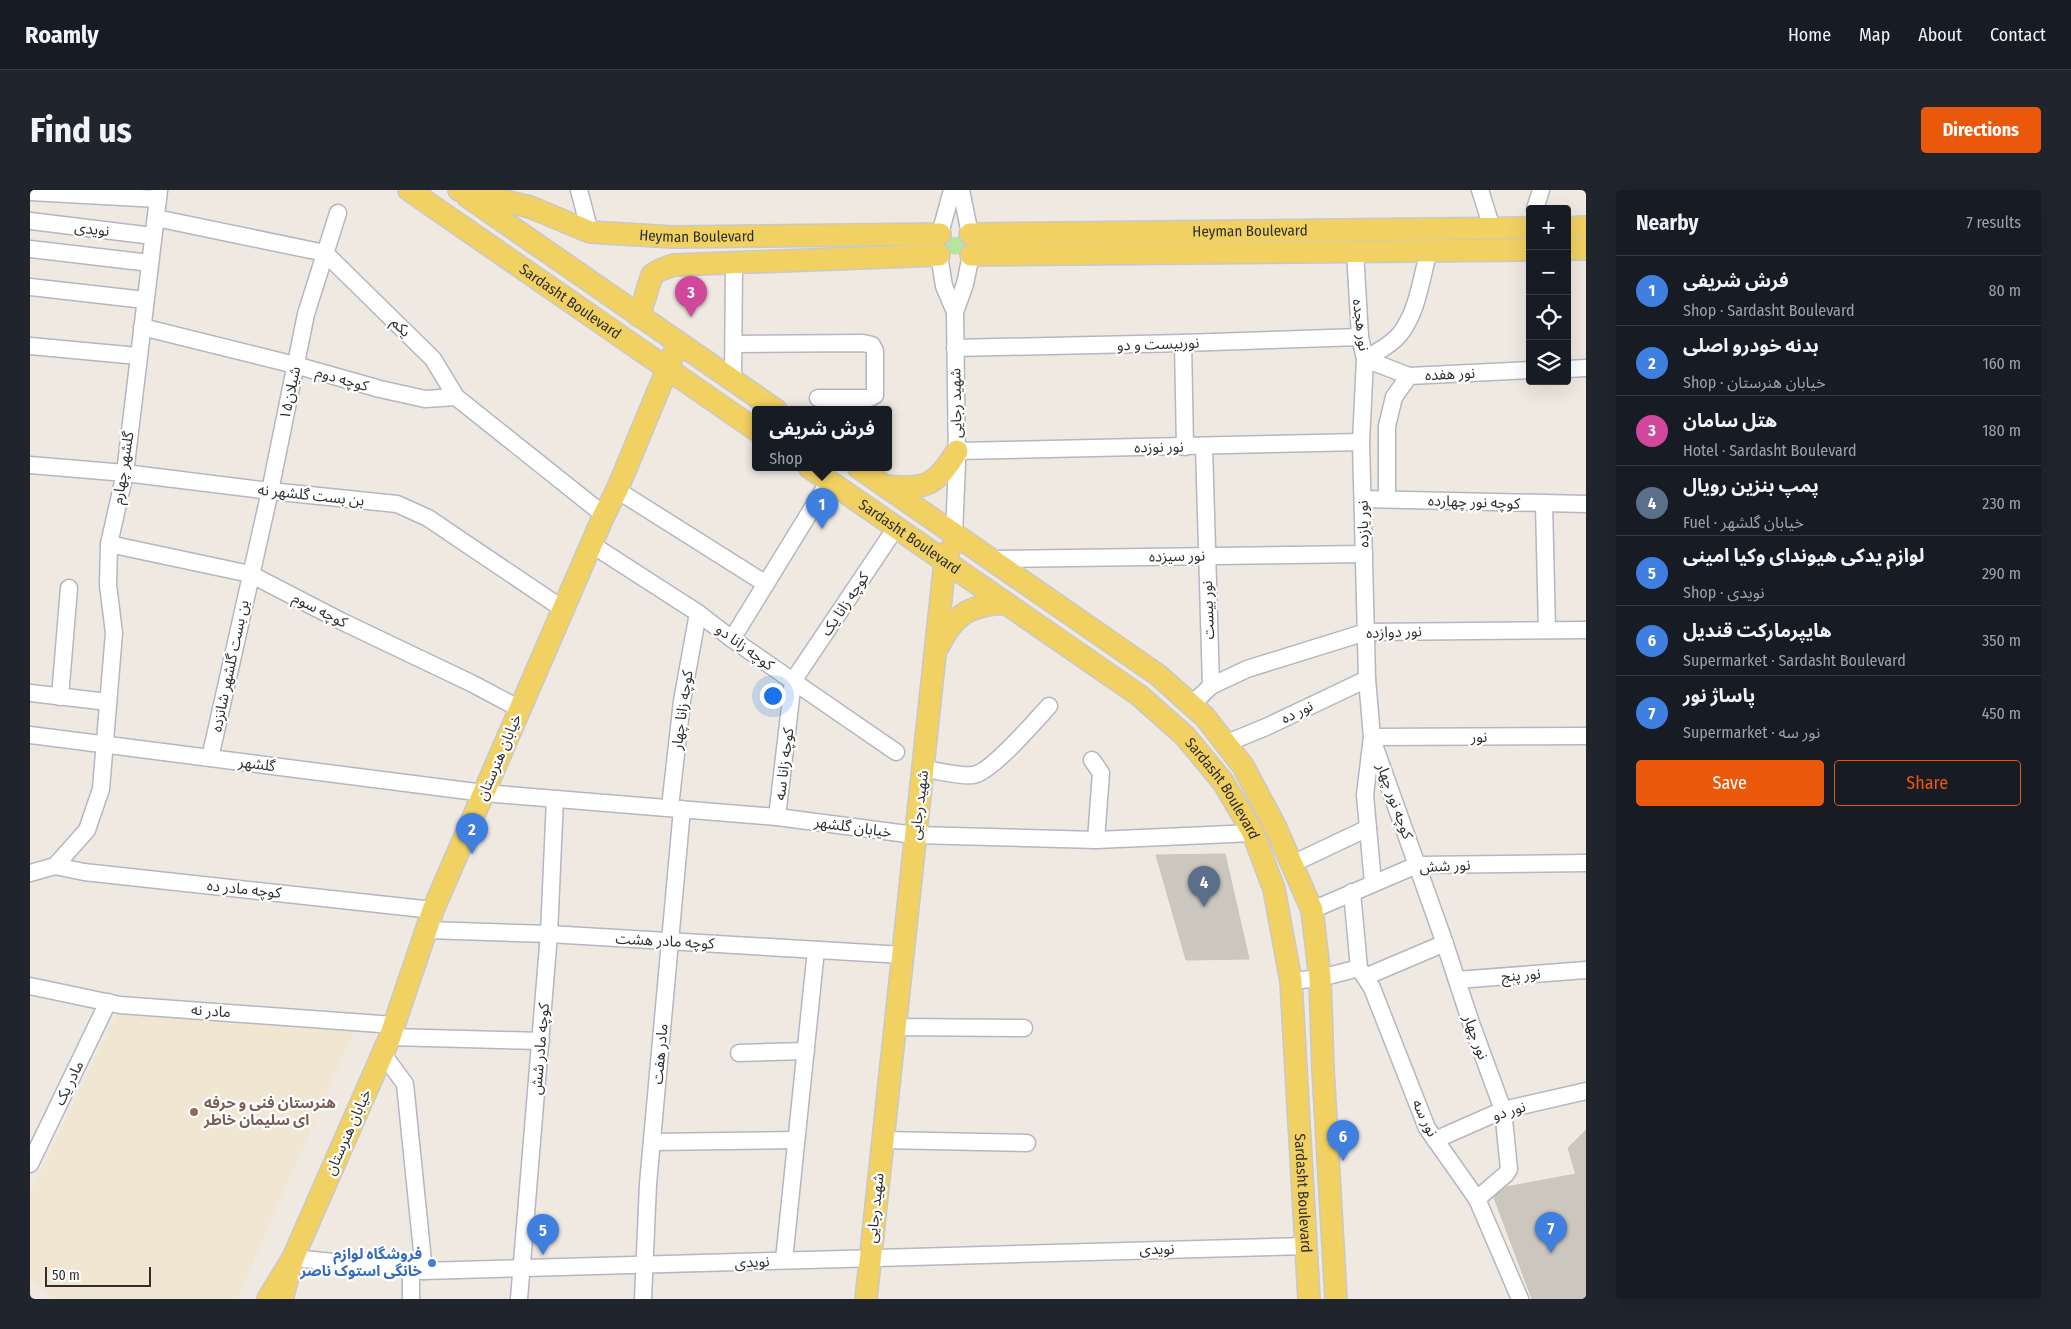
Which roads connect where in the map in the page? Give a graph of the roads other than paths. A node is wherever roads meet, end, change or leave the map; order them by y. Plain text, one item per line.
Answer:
1 (409, 190) edge
2 (458, 190) edge
3 (579, 190) edge
4 (952, 190) edge
5 (961, 190) edge
6 (1480, 190) edge
7 (1541, 190) edge
8 (30, 192) edge
9 (158, 194) edge
10 (1536, 205) edge
11 (338, 213) dead end
12 (156, 218) junction
13 (30, 222) edge
14 (1526, 223) edge
15 (1586, 227) edge
16 (1492, 228) junction
17 (1571, 228) edge
18 (590, 232) junction
19 (970, 234) junction
20 (153, 236) junction
21 (940, 244) junction
22 (30, 249) edge
23 (1586, 249) edge
24 (1526, 250) edge
25 (1571, 250) edge
26 (1355, 251) junction
27 (1428, 251) junction
28 (325, 254) junction
29 (971, 255) junction
30 (150, 263) junction
31 (734, 263) junction
32 (30, 287) edge
33 (145, 300) junction
34 (955, 312) junction
35 (639, 316) junction
36 (142, 327) junction
37 (1360, 336) junction
38 (678, 343) junction
39 (1183, 343) junction
40 (735, 344) junction
41 (30, 346) edge
42 (955, 348) junction
43 (138, 356) junction
44 (1365, 359) junction
45 (295, 365) junction
46 (1571, 368) edge
47 (1586, 368) edge
48 (667, 369) junction
49 (1526, 370) edge
50 (1409, 376) junction
51 (733, 381) junction
52 (456, 397) junction
53 (818, 398) dead end
54 (770, 406) edge
55 (752, 427) edge
56 (1361, 442) junction
57 (1186, 446) junction
58 (1204, 446) junction
59 (957, 451) junction
60 (30, 464) edge
61 (814, 471) edge
62 (863, 471) edge
63 (125, 473) junction
64 (829, 481) junction
65 (885, 486) junction
66 (617, 490) junction
67 (270, 491) junction
68 (1362, 499) junction
69 (1387, 499) junction
70 (1544, 504) junction
71 (1586, 504) edge
72 (604, 515) junction
73 (897, 526) junction
74 (954, 534) junction
75 (108, 544) junction
76 (591, 544) junction
77 (1364, 554) junction
78 (1206, 556) junction
79 (991, 559) junction
80 (945, 561) junction
81 (250, 574) junction
82 (766, 584) junction
83 (69, 588) dead end
84 (1006, 603) junction
85 (563, 609) junction
86 (698, 613) junction
87 (1546, 630) junction
88 (1586, 630) edge
89 (1366, 632) junction
90 (732, 639) junction
91 (935, 654) junction
92 (1367, 679) junction
93 (793, 681) junction
94 (1211, 686) junction
95 (30, 693) edge
96 (60, 697) junction
97 (108, 702) junction
98 (1191, 705) junction
99 (1049, 706) dead end
100 (520, 709) junction
101 (30, 735) edge
102 (1586, 736) edge
103 (1372, 738) junction
104 (1227, 743) junction
105 (106, 746) junction
106 (896, 752) dead end
107 (210, 758) junction
108 (1092, 760) dead end
109 (923, 769) junction
110 (484, 793) junction
111 (555, 799) junction
112 (676, 808) junction
113 (777, 817) junction
114 (1368, 828) junction
115 (1252, 833) junction
116 (915, 835) junction
117 (1096, 840) junction
118 (1586, 863) edge
119 (1292, 864) junction
120 (1417, 865) junction
121 (55, 866) junction
122 (30, 873) edge
123 (1373, 883) junction
124 (1352, 892) junction
125 (1312, 910) junction
126 (430, 920) junction
127 (550, 934) junction
128 (670, 941) junction
129 (1444, 942) junction
130 (816, 950) junction
131 (903, 955) junction
132 (1586, 970) edge
133 (1362, 972) junction
134 (1320, 978) junction
135 (1457, 980) junction
136 (1291, 982) junction
137 (30, 986) edge
138 (108, 1002) junction
139 (895, 1026) junction
140 (1024, 1028) dead end
141 (389, 1038) junction
142 (541, 1041) junction
143 (806, 1051) junction
144 (739, 1052) dead end
145 (1586, 1091) edge
146 (1503, 1110) junction
147 (796, 1140) junction
148 (883, 1140) junction
149 (1435, 1140) junction
150 (652, 1142) junction
151 (1027, 1143) dead end
152 (30, 1164) edge
153 (1477, 1199) junction
154 (1306, 1246) junction
155 (870, 1257) junction
156 (293, 1258) junction
157 (784, 1260) junction
158 (645, 1266) junction
159 (522, 1269) junction
160 (418, 1270) junction
161 (268, 1299) edge
162 (282, 1299) edge
163 (411, 1299) edge
164 (519, 1299) edge
165 (643, 1299) edge
166 (866, 1299) edge
167 (1309, 1299) edge
168 (1336, 1299) edge
169 (1520, 1299) edge

1 - 48 main road, Sardasht Boulevard
2 - 18 main road, Heyman Boulevard
2 - 35 main road, Sardasht Boulevard
3 - 18 street
4 - 21 street
5 - 19 street
6 - 16 street
7 - 10 street
8 - 9 street
9 - 12 street, گلشهر چهارم
11 - 28 street, شیلان۱۵
12 - 20 street, گلشهر چهارم
12 - 28 street
13 - 20 street, نویدی
14 - 16 main road, Heyman Boulevard
15 - 17 main road
16 - 19 main road, Heyman Boulevard
18 - 21 main road, Heyman Boulevard
19 - 21 main road, Heyman Boulevard
19 - 29 main road
20 - 30 street, گلشهر چهارم
21 - 29 main road, Heyman Boulevard
21 - 31 main road, Heyman Boulevard
21 - 34 street, شهید رجایی
22 - 30 street, نویدی
23 - 25 main road
24 - 27 main road, Heyman Boulevard
26 - 27 main road, Heyman Boulevard
26 - 29 main road, Heyman Boulevard
26 - 37 street, نور هجده
27 - 44 street, نور هجده
28 - 45 street, شیلان۱۵
28 - 52 street, یکم
29 - 34 street, شهید رجایی
30 - 33 street, گلشهر چهارم
31 - 35 main road, Heyman Boulevard
31 - 40 street
32 - 33 street
33 - 36 street, گلشهر چهارم
34 - 42 street, شهید رجایی
35 - 38 main road, Sardasht Boulevard
36 - 43 street, گلشهر چهارم
36 - 45 street, کوچه دوم
37 - 39 street, نوربیست و دو
37 - 44 street, نور هجده
38 - 48 main road, خیابان هنرستان
38 - 51 main road, Sardasht Boulevard
39 - 42 street, نوربیست و دو
39 - 57 street
40 - 51 street
40 - 53 street
41 - 43 street
42 - 59 street, شهید رجایی
43 - 63 street, گلشهر چهارم
44 - 50 street
44 - 56 street, نور یازده
45 - 52 street, کوچه دوم
45 - 67 street, شیلان۱۵
46 - 47 street
48 - 55 main road, Sardasht Boulevard
48 - 66 main road, خیابان هنرستان
49 - 50 street, نور هفده
50 - 69 street, نور هفده
51 - 54 main road, Sardasht Boulevard
52 - 72 street, یکم
56 - 58 street, نور نوزده
56 - 68 street, نور یازده
57 - 58 street, نور نوزده
57 - 59 street, نور نوزده
58 - 78 street, نور بیست
59 - 65 main road
59 - 74 street, شهید رجایی
60 - 63 street, بن بست گلشهر نه
61 - 64 main road, Sardasht Boulevard
62 - 65 main road, Sardasht Boulevard
63 - 67 street, بن بست گلشهر نه
63 - 75 street, گلشهر چهارم
64 - 73 main road, Sardasht Boulevard
64 - 82 street
65 - 74 main road, Sardasht Boulevard
66 - 72 main road, خیابان هنرستان
66 - 82 street
67 - 81 street, شیلان۱۵
67 - 85 street, بن بست گلشهر نه
68 - 69 street, کوچه نور چهارده
68 - 77 street, نور یازده
69 - 70 street, کوچه نور چهارده
70 - 71 street, کوچه نور چهارده
70 - 87 street
72 - 76 main road, خیابان هنرستان
73 - 80 main road, Sardasht Boulevard
73 - 93 street, کوچه زانا یک
74 - 79 main road, Sardasht Boulevard
74 - 80 main road, شهید رجایی
75 - 81 street, کوچه سوم
75 - 97 street, گلشهر چهارم
76 - 85 main road, خیابان هنرستان
76 - 86 street, کوچه زانا دو
77 - 78 street, نور سیزده
77 - 89 street, نور یازده
78 - 79 street, نور سیزده
78 - 94 street, نور بیست
79 - 98 main road, Sardasht Boulevard
80 - 84 main road, Sardasht Boulevard
80 - 91 main road, شهید رجایی
81 - 100 street, کوچه سوم
81 - 107 street, بن بست گلشهر شانزده
82 - 90 street
83 - 96 street
84 - 91 main road
84 - 115 main road, Sardasht Boulevard
85 - 100 main road, خیابان هنرستان
86 - 90 street, کوچه زانا دو
86 - 112 street, کوچه زانا چهار
87 - 88 street, نور دوازده
87 - 89 street, نور دوازده
89 - 92 street, نور یازده
89 - 94 street, نور دوازده
90 - 93 street, کوچه زانا دو
91 - 109 main road, شهید رجایی
92 - 103 street, نور یازده
92 - 104 street, نور ده
93 - 106 street, کوچه زانا دو
93 - 113 street, کوچه زانا سه
94 - 98 street
95 - 96 street
96 - 97 street
97 - 105 street, گلشهر چهارم
98 - 104 main road, Sardasht Boulevard
99 - 109 street
100 - 110 main road, خیابان هنرستان
101 - 105 street, گلشهر
102 - 103 street, نور
103 - 114 street
103 - 120 street, کوچه نور چهار
104 - 119 main road, Sardasht Boulevard
105 - 107 street, گلشهر
105 - 121 street, گلشهر چهارم
107 - 110 street, گلشهر
108 - 117 street
109 - 116 main road, شهید رجایی
110 - 111 street, خیابان گلشهر
110 - 126 main road, خیابان هنرستان
111 - 112 street, خیابان گلشهر
111 - 127 street, کوچه مادر شش
112 - 113 street, خیابان گلشهر
112 - 128 street, مادر هفت
113 - 116 street, خیابان گلشهر
114 - 119 street
114 - 123 street
115 - 117 street, خیابان گلشهر
115 - 136 main road, Sardasht Boulevard
116 - 117 street, خیابان گلشهر
116 - 131 main road, شهید رجایی
118 - 120 street, نور شش
119 - 125 main road, Sardasht Boulevard
120 - 123 street, نور شش
120 - 129 street, نور چهار
121 - 122 street
121 - 126 street, کوچه مادر ده
123 - 124 street, نور شش
124 - 125 street, نور شش
124 - 133 street
125 - 134 main road, Sardasht Boulevard
126 - 127 street, کوچه مادر هشت
126 - 141 main road, خیابان هنرستان
127 - 128 street, کوچه مادر هشت
127 - 142 street, کوچه مادر شش
128 - 130 street, کوچه مادر هشت
128 - 150 street, مادر هفت
129 - 133 street
129 - 135 street, نور چهار
130 - 131 street, کوچه مادر هشت
130 - 143 street
131 - 139 main road, شهید رجایی
132 - 135 street, نور پنج
133 - 134 street
133 - 149 street, نور سه
134 - 136 street
134 - 168 main road, Sardasht Boulevard
135 - 146 street, نور چهار
136 - 154 main road, Sardasht Boulevard
137 - 138 street, مادر نه
138 - 141 street, مادر نه
138 - 152 street, مادر یک
139 - 140 street
139 - 148 main road, شهید رجایی
141 - 142 street, مادر نه
141 - 156 main road, خیابان هنرستان
141 - 160 street
142 - 159 street, کوچه مادر شش
143 - 144 street
143 - 147 street
145 - 146 street, نور دو
146 - 149 street, نور دو
146 - 153 street, نور چهار
147 - 150 street
147 - 157 street
148 - 151 street
148 - 155 main road, شهید رجایی
149 - 153 street, نور سه
150 - 158 street, مادر هفت
153 - 169 street, نور سه
154 - 155 street, نویدی
154 - 167 main road, Sardasht Boulevard
155 - 157 street, نویدی
155 - 166 main road, شهید رجایی
156 - 160 street, نویدی
156 - 161 main road, خیابان هنرستان
156 - 162 main road, خیابان هنرستان
157 - 158 street, نویدی
158 - 159 street, نویدی
158 - 165 street, مادر هفت
159 - 160 street, نویدی
159 - 164 street, کوچه مادر شش
160 - 163 street

